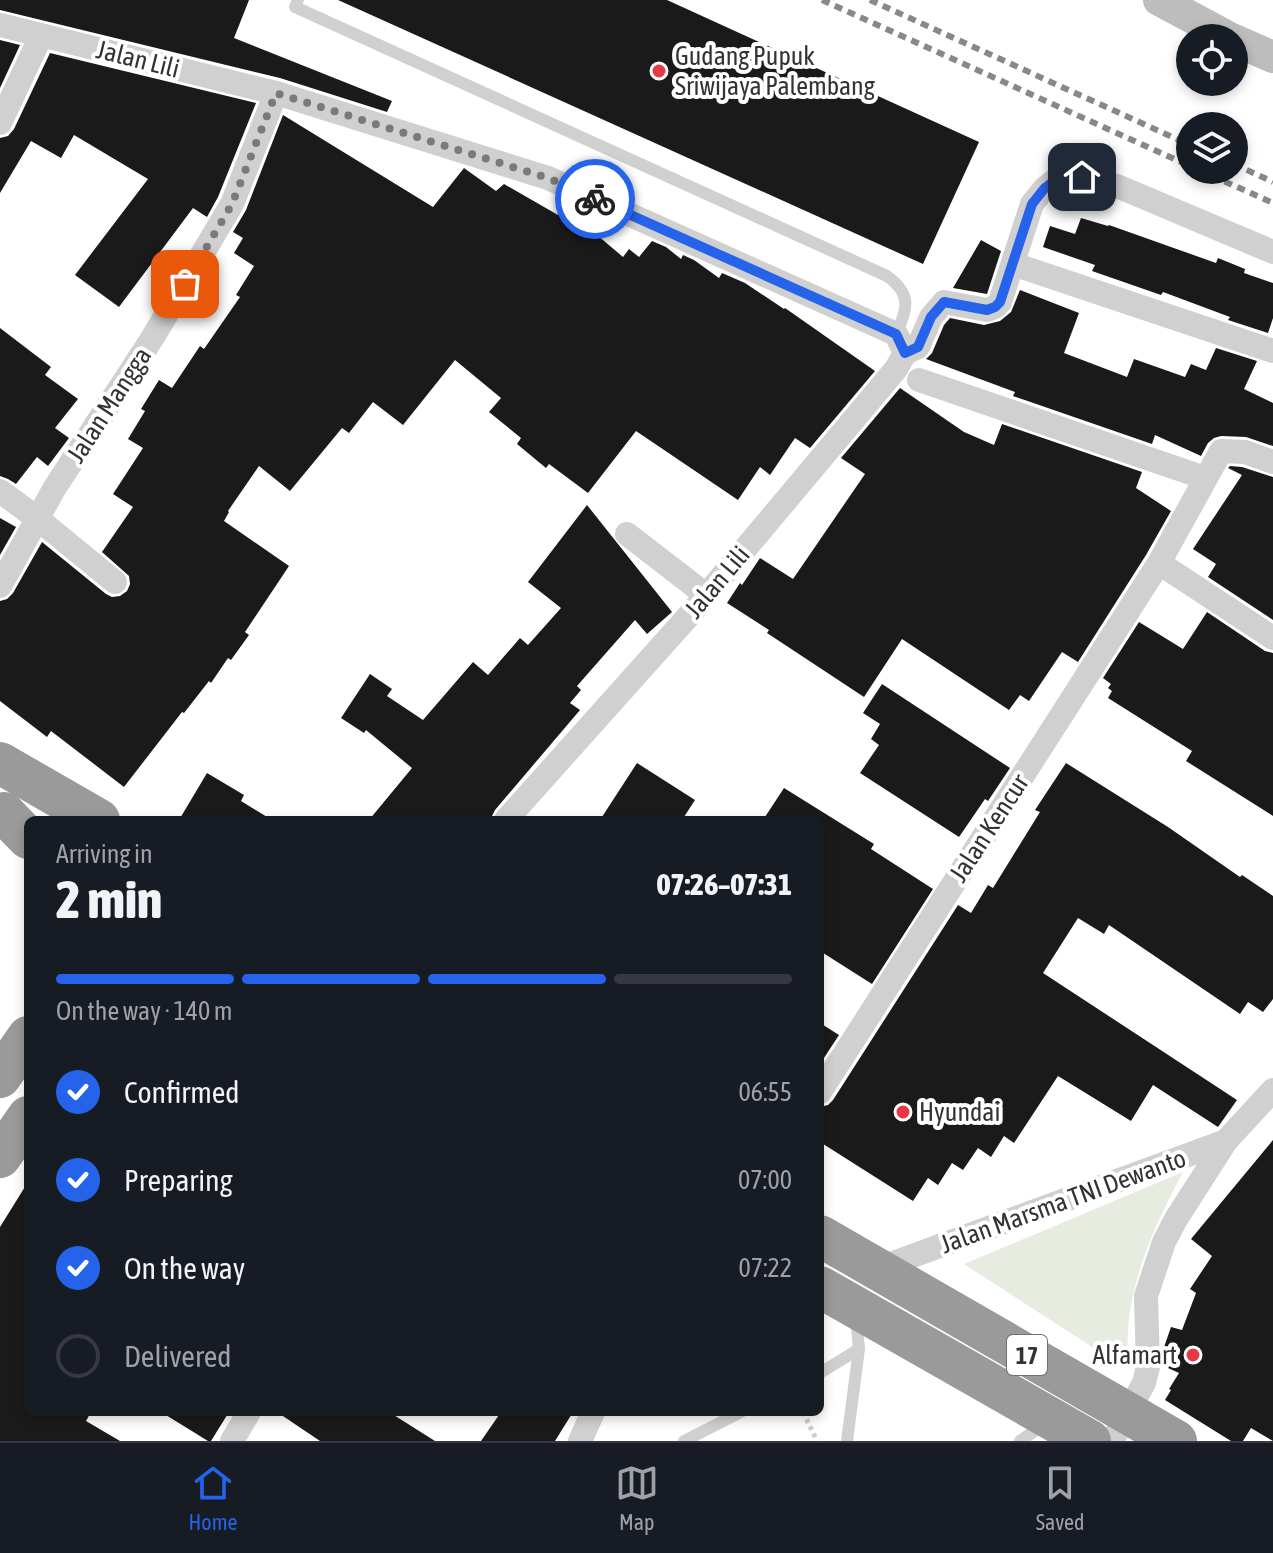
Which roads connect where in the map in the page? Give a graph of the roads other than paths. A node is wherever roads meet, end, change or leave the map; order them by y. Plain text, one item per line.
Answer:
1 (298, 0) edge
2 (1159, 0) edge
3 (1202, 24) edge
4 (0, 25) edge
5 (41, 36) junction
6 (1248, 46) edge
7 (1273, 57) edge
8 (276, 93) junction
9 (0, 123) edge
10 (1273, 252) edge
11 (1013, 264) junction
12 (900, 344) junction
13 (1273, 351) edge
14 (919, 380) dead end
15 (1273, 462) edge
16 (1205, 478) junction
17 (0, 491) edge
18 (38, 519) junction
19 (627, 534) dead end
20 (1159, 563) junction
21 (115, 582) dead end
22 (0, 586) edge
23 (706, 595) junction
24 (1273, 638) edge
25 (0, 763) edge
26 (92, 816) edge
27 (510, 816) edge
28 (24, 1043) edge
29 (0, 1077) edge
30 (824, 1086) edge
31 (1273, 1090) edge
32 (1273, 1115) edge
33 (24, 1123) edge
34 (1231, 1135) junction
35 (0, 1157) edge
36 (824, 1238) edge
37 (877, 1269) junction
38 (838, 1297) edge
39 (859, 1349) junction
40 (824, 1371) edge
41 (247, 1416) edge
42 (591, 1416) edge
43 (733, 1416) edge
44 (1120, 1427) edge
45 (1036, 1430) edge
46 (232, 1441) edge
47 (580, 1441) edge
48 (684, 1441) edge
49 (847, 1441) edge
50 (1090, 1441) edge
51 (1176, 1441) edge

1 - 12 lane
2 - 3 street
4 - 5 street, Jalan Lili
5 - 8 street, Jalan Lili
5 - 9 street
6 - 7 street
8 - 12 street, Jalan Lili
8 - 18 street, Jalan Mangga
10 - 11 street
11 - 12 street, Jalan Lili
11 - 13 street
12 - 23 street, Jalan Lili
14 - 16 street
15 - 16 street, Jalan Kencur
16 - 20 street, Jalan Kencur
17 - 18 street
18 - 21 street
18 - 22 street, Jalan Mangga
19 - 23 street
20 - 24 street
20 - 30 street, Jalan Kencur
23 - 27 street, Jalan Lili
25 - 26 highway
28 - 29 highway
31 - 34 street, Jalan Marsma TNI Dewanto
32 - 34 street
33 - 35 highway
34 - 37 street, Jalan Marsma TNI Dewanto
34 - 44 street
36 - 37 highway, 17
37 - 38 street
37 - 44 highway, 17
38 - 39 lane
38 - 45 highway, 17
39 - 40 lane
39 - 49 lane
41 - 46 street
42 - 47 street
43 - 48 lane
44 - 51 highway, 17
45 - 50 highway, 17

